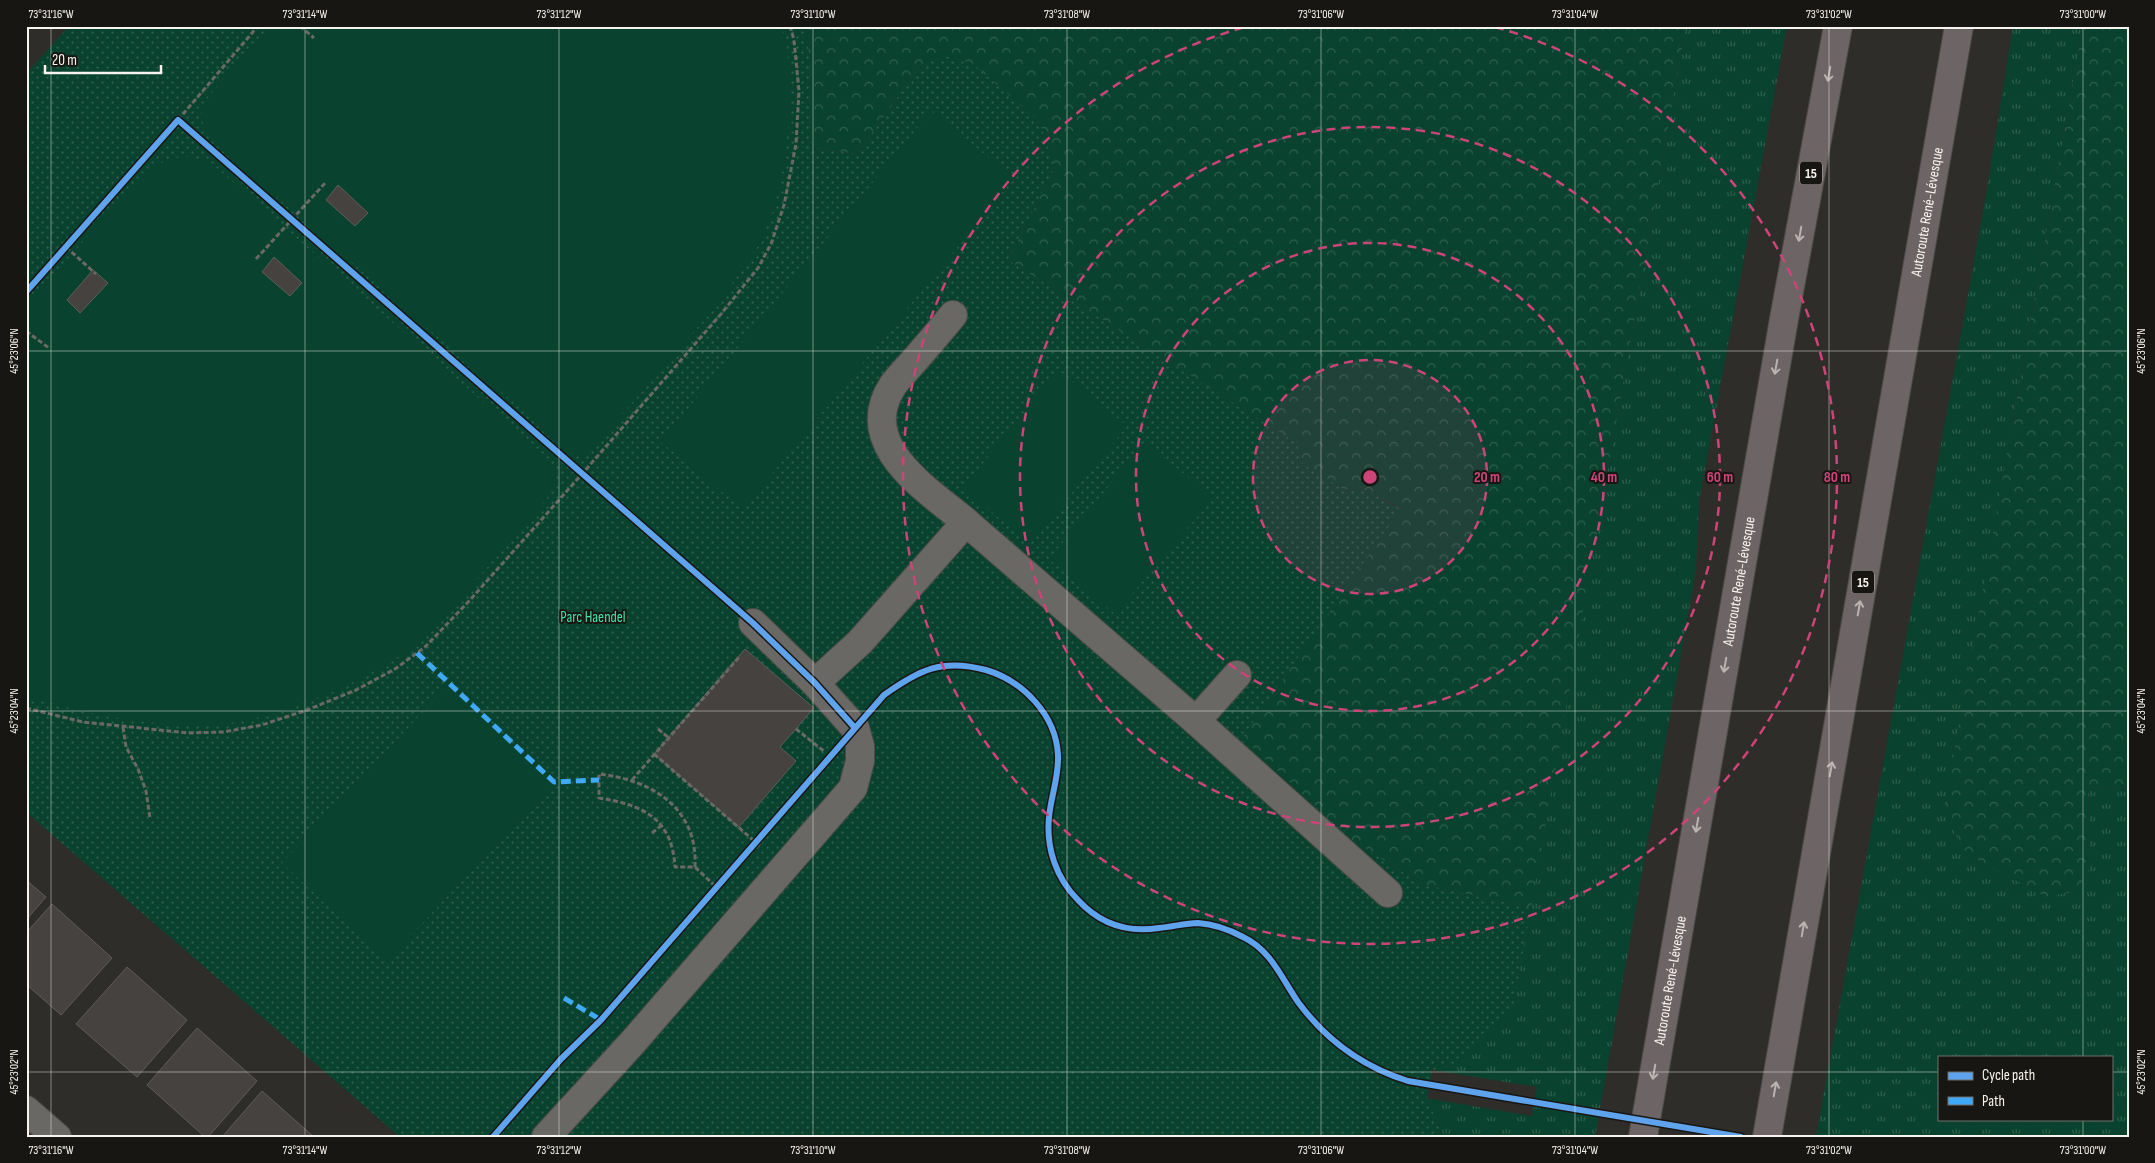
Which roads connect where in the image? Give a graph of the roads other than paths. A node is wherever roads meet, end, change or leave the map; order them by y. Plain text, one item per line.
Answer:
1 (1838, 26) edge
2 (1959, 26) edge
3 (953, 315) dead end
4 (966, 522) junction
5 (757, 627) road end
6 (1237, 675) dead end
7 (815, 683) junction
8 (1196, 721) junction
9 (1388, 893) dead end
10 (26, 1110) edge
11 (57, 1137) edge
12 (546, 1137) edge
13 (1643, 1137) edge
14 (1767, 1137) edge

1 -> 13 highway, Autoroute René-Lévesque / 15
14 -> 2 highway, Autoroute René-Lévesque / 15
3 - 4 street
4 - 7 street
4 - 8 street
5 - 7 street
6 - 8 street
7 - 12 street
8 - 9 street
10 - 11 street

